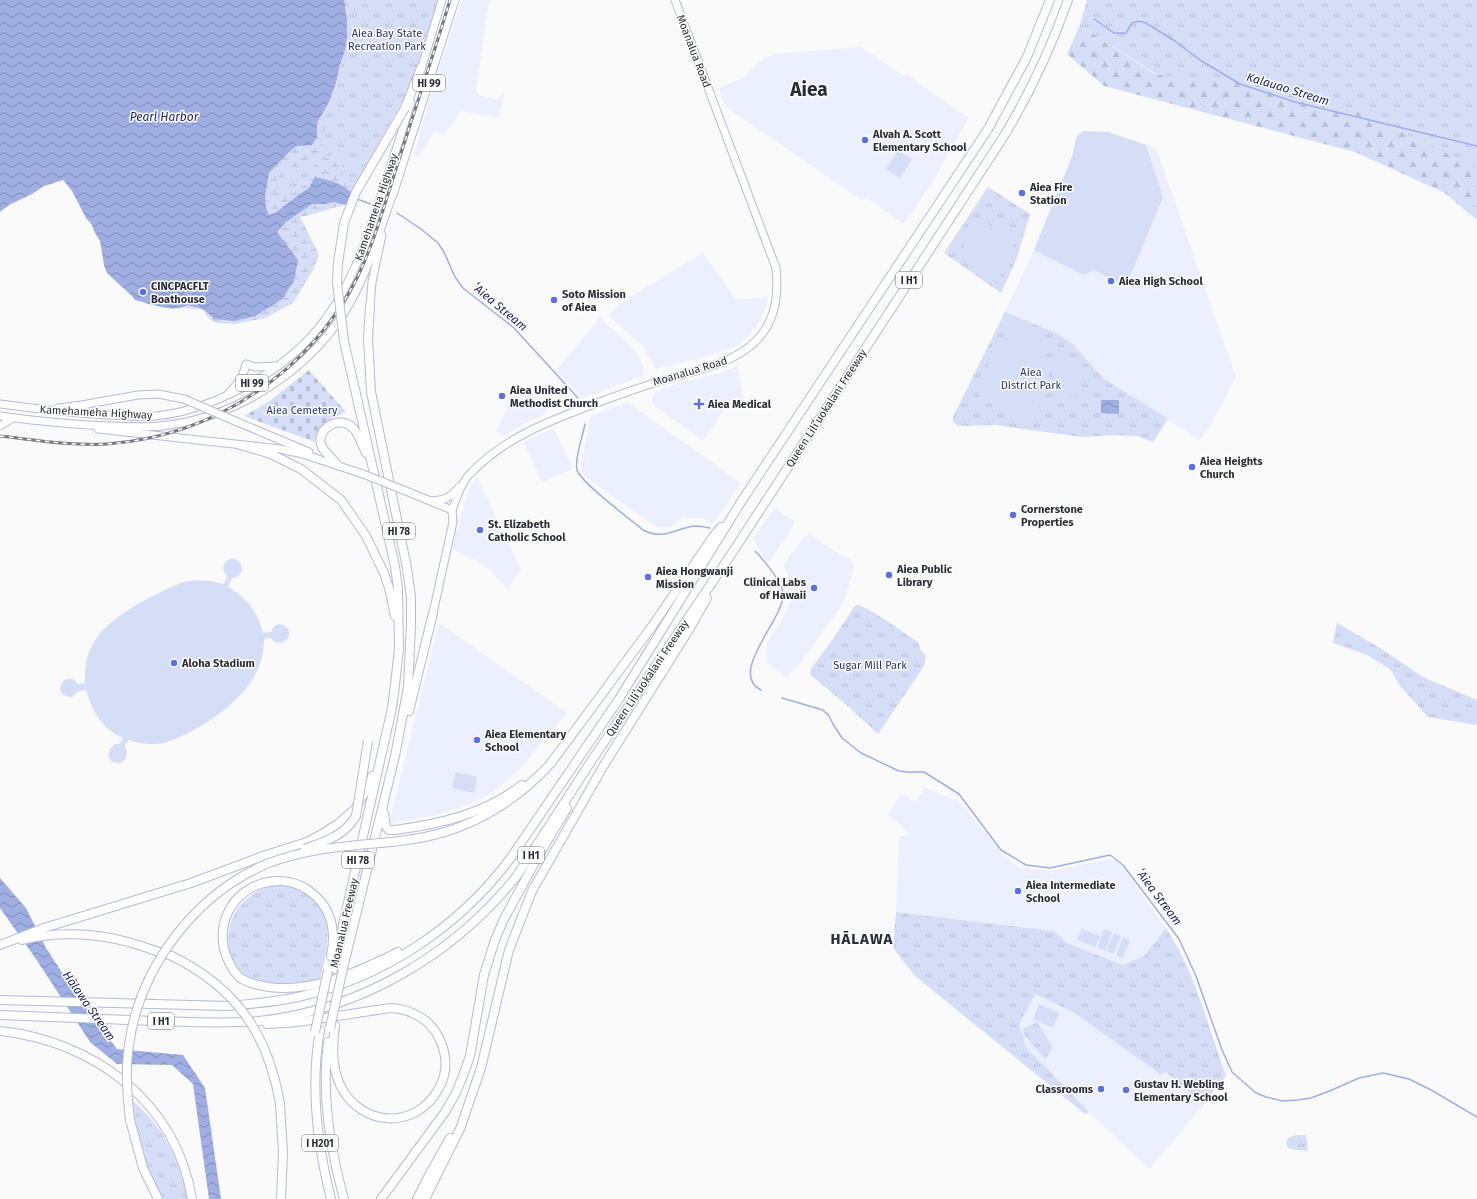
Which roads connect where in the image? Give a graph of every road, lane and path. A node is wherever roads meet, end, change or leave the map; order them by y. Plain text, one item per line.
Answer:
1 (442, 0) edge
2 (455, 0) edge
3 (675, 0) edge
4 (1050, 0) edge
5 (1068, 0) edge
6 (421, 68) junction
7 (386, 216) junction
8 (370, 306) joint
9 (278, 366) junction
10 (257, 381) junction
11 (225, 397) junction
12 (248, 400) junction
13 (0, 404) edge
14 (40, 409) junction
15 (0, 416) edge
16 (14, 418) junction
17 (78, 425) junction
18 (0, 426) edge
19 (240, 445) junction
20 (336, 463) junction
21 (373, 471) junction
22 (363, 474) junction
23 (465, 480) junction
24 (431, 501) junction
25 (741, 502) junction
26 (452, 510) junction
27 (734, 550) junction
28 (433, 613) joint
29 (399, 648) junction
30 (588, 712) junction
31 (368, 741) dead end
32 (382, 751) junction
33 (395, 756) junction
34 (592, 760) junction
35 (384, 804) junction
36 (270, 863) junction
37 (438, 931) junction
38 (18, 939) junction
39 (0, 945) edge
40 (330, 970) junction
41 (0, 1000) edge
42 (0, 1015) edge
43 (222, 1023) junction
44 (332, 1027) junction
45 (0, 1031) edge
46 (475, 1085) junction
47 (158, 1199) edge
48 (192, 1199) edge
49 (281, 1199) edge
50 (331, 1199) edge
51 (344, 1199) edge
52 (381, 1199) edge
53 (417, 1199) edge
54 (425, 1199) edge

1 - 6 main road, Kamehameha Highway / HI 99
2 - 7 main road, Kamehameha Highway / HI 99
3 - 23 main road, Moanalua Road
4 - 25 highway, Queen Liliʻuokalani Freeway / I H1
5 - 27 highway, Queen Liliʻuokalani Freeway / I H1
6 - 9 main road, Kamehameha Highway / HI 99
6 - 21 highway, HI 78, bridge
7 - 8 main road, Kamehameha Highway / HI 78
7 - 12 main road, Kamehameha Highway / HI 99
8 - 33 highway, HI 78
9 - 10 main road, Kamehameha Highway / HI 99
9 - 11 main road
10 - 11 main road, Kamehameha Highway / HI 99
10 - 12 main road
11 - 14 main road, Kamehameha Highway / HI 99
12 - 17 main road, Kamehameha Highway / HI 99
13 - 14 main road, Kamehameha Highway / HI 99
14 - 20 main road, bridge
15 - 16 main road, Kamehameha Highway / HI 99
16 - 17 main road, Kamehameha Highway / HI 99
16 - 18 main road
17 - 19 main road
19 - 22 main road
19 - 29 highway
20 - 21 highway
20 - 22 main road
21 - 29 highway, HI 78
22 - 24 main road, bridge
23 - 24 main road
23 - 26 main road, Moanalua Road
24 - 26 main road
25 - 30 highway
25 - 37 highway, Queen Liliʻuokalani Freeway / I H1
26 - 28 main road, Moanalua Road
27 - 34 highway, Queen Liliʻuokalani Freeway / I H1
27 - 46 highway
28 - 33 highway
29 - 32 highway, Moanalua Freeway / HI 78
30 - 35 highway
30 - 36 highway, bridge
31 - 36 highway, bridge
32 - 38 highway
32 - 40 highway, Moanalua Freeway / HI 78
33 - 35 highway, Moanalua Freeway / HI 78
34 - 43 highway, Queen Liliʻuokalani Freeway / I H1
34 - 52 highway
35 - 44 highway, Moanalua Freeway / HI 78
36 - 47 highway, bridge
37 - 40 highway
37 - 41 highway, Queen Liliʻuokalani Freeway / I H1
38 - 39 highway
38 - 49 highway, bridge
40 - 50 highway, I H201, bridge
42 - 43 highway, Queen Liliʻuokalani Freeway / I H1
43 - 44 highway
44 - 51 highway
45 - 48 highway
46 - 53 highway
46 - 54 highway

